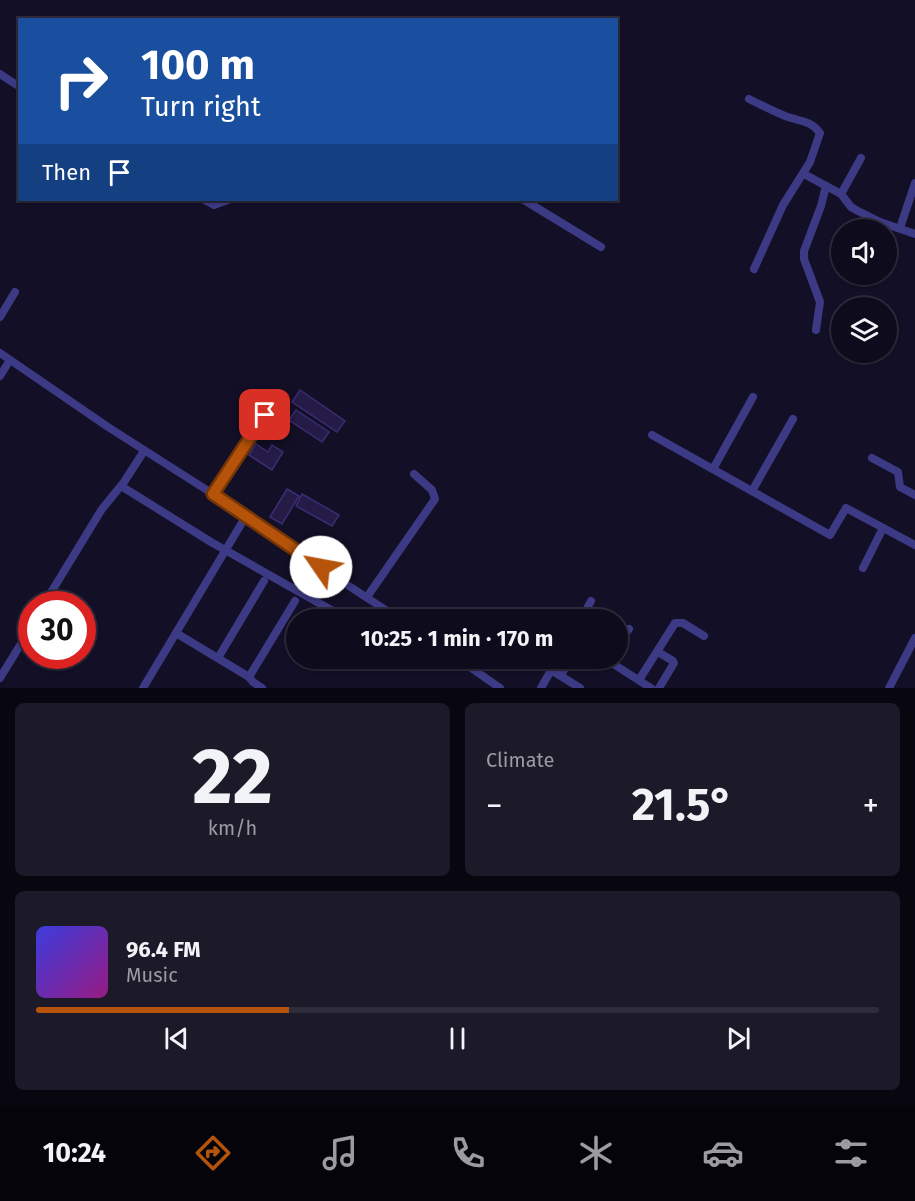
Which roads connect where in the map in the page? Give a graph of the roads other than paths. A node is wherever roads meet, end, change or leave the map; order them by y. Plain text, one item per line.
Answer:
1 (0, 74) edge
2 (18, 86) edge
3 (749, 99) dead end
4 (861, 158) dead end
5 (804, 174) junction
6 (915, 183) edge
7 (826, 186) junction
8 (841, 194) junction
9 (207, 201) edge
10 (225, 201) edge
11 (526, 201) edge
12 (900, 228) junction
13 (915, 234) edge
14 (601, 247) dead end
15 (754, 269) dead end
16 (15, 292) dead end
17 (0, 317) edge
18 (816, 330) dead end
19 (0, 353) edge
20 (10, 360) junction
21 (0, 376) edge
22 (753, 396) dead end
23 (265, 415) dead end
24 (793, 418) dead end
25 (652, 435) dead end
26 (144, 451) junction
27 (872, 458) dead end
28 (713, 469) junction
29 (414, 474) dead end
30 (121, 486) junction
31 (752, 491) junction
32 (213, 494) junction
33 (915, 495) edge
34 (246, 516) junction
35 (883, 528) junction
36 (915, 545) edge
37 (225, 550) junction
38 (863, 568) dead end
39 (264, 581) dead end
40 (52, 591) edge
41 (368, 597) junction
42 (295, 601) dead end
43 (591, 601) dead end
44 (330, 609) edge
45 (385, 609) edge
46 (587, 609) edge
47 (176, 633) junction
48 (704, 636) dead end
49 (915, 638) edge
50 (18, 649) edge
51 (658, 652) junction
52 (218, 658) junction
53 (473, 669) edge
54 (565, 669) edge
55 (622, 669) edge
56 (551, 670) joint
57 (561, 675) junction
58 (249, 676) junction
59 (0, 678) edge
60 (639, 680) junction
61 (143, 688) edge
62 (262, 688) edge
63 (500, 688) edge
64 (541, 688) edge
65 (580, 688) edge
66 (651, 688) edge
67 (659, 688) edge
68 (889, 688) edge

1 - 2 street
3 - 5 street
4 - 8 street
5 - 7 street
5 - 15 street
6 - 12 street
7 - 8 street
7 - 18 street
8 - 12 street
9 - 10 street
11 - 14 street
12 - 13 street
16 - 17 street
19 - 20 street
20 - 21 street
20 - 26 street
22 - 28 street
23 - 32 street
24 - 31 street
25 - 28 street
26 - 30 street
26 - 32 street
27 - 33 street
28 - 31 street
29 - 41 street
30 - 37 street
30 - 40 street
31 - 35 street
32 - 34 street
34 - 37 street
34 - 41 street
35 - 36 street
35 - 38 street
37 - 44 street
37 - 47 street
39 - 52 street
41 - 45 street
42 - 58 street
43 - 46 street
47 - 52 street
47 - 61 street
48 - 51 street
49 - 68 street
50 - 59 street
51 - 60 street
51 - 67 street
52 - 58 street
53 - 63 street
54 - 57 street
55 - 60 street
56 - 57 street
56 - 64 street
57 - 65 street
58 - 62 street
60 - 66 street

